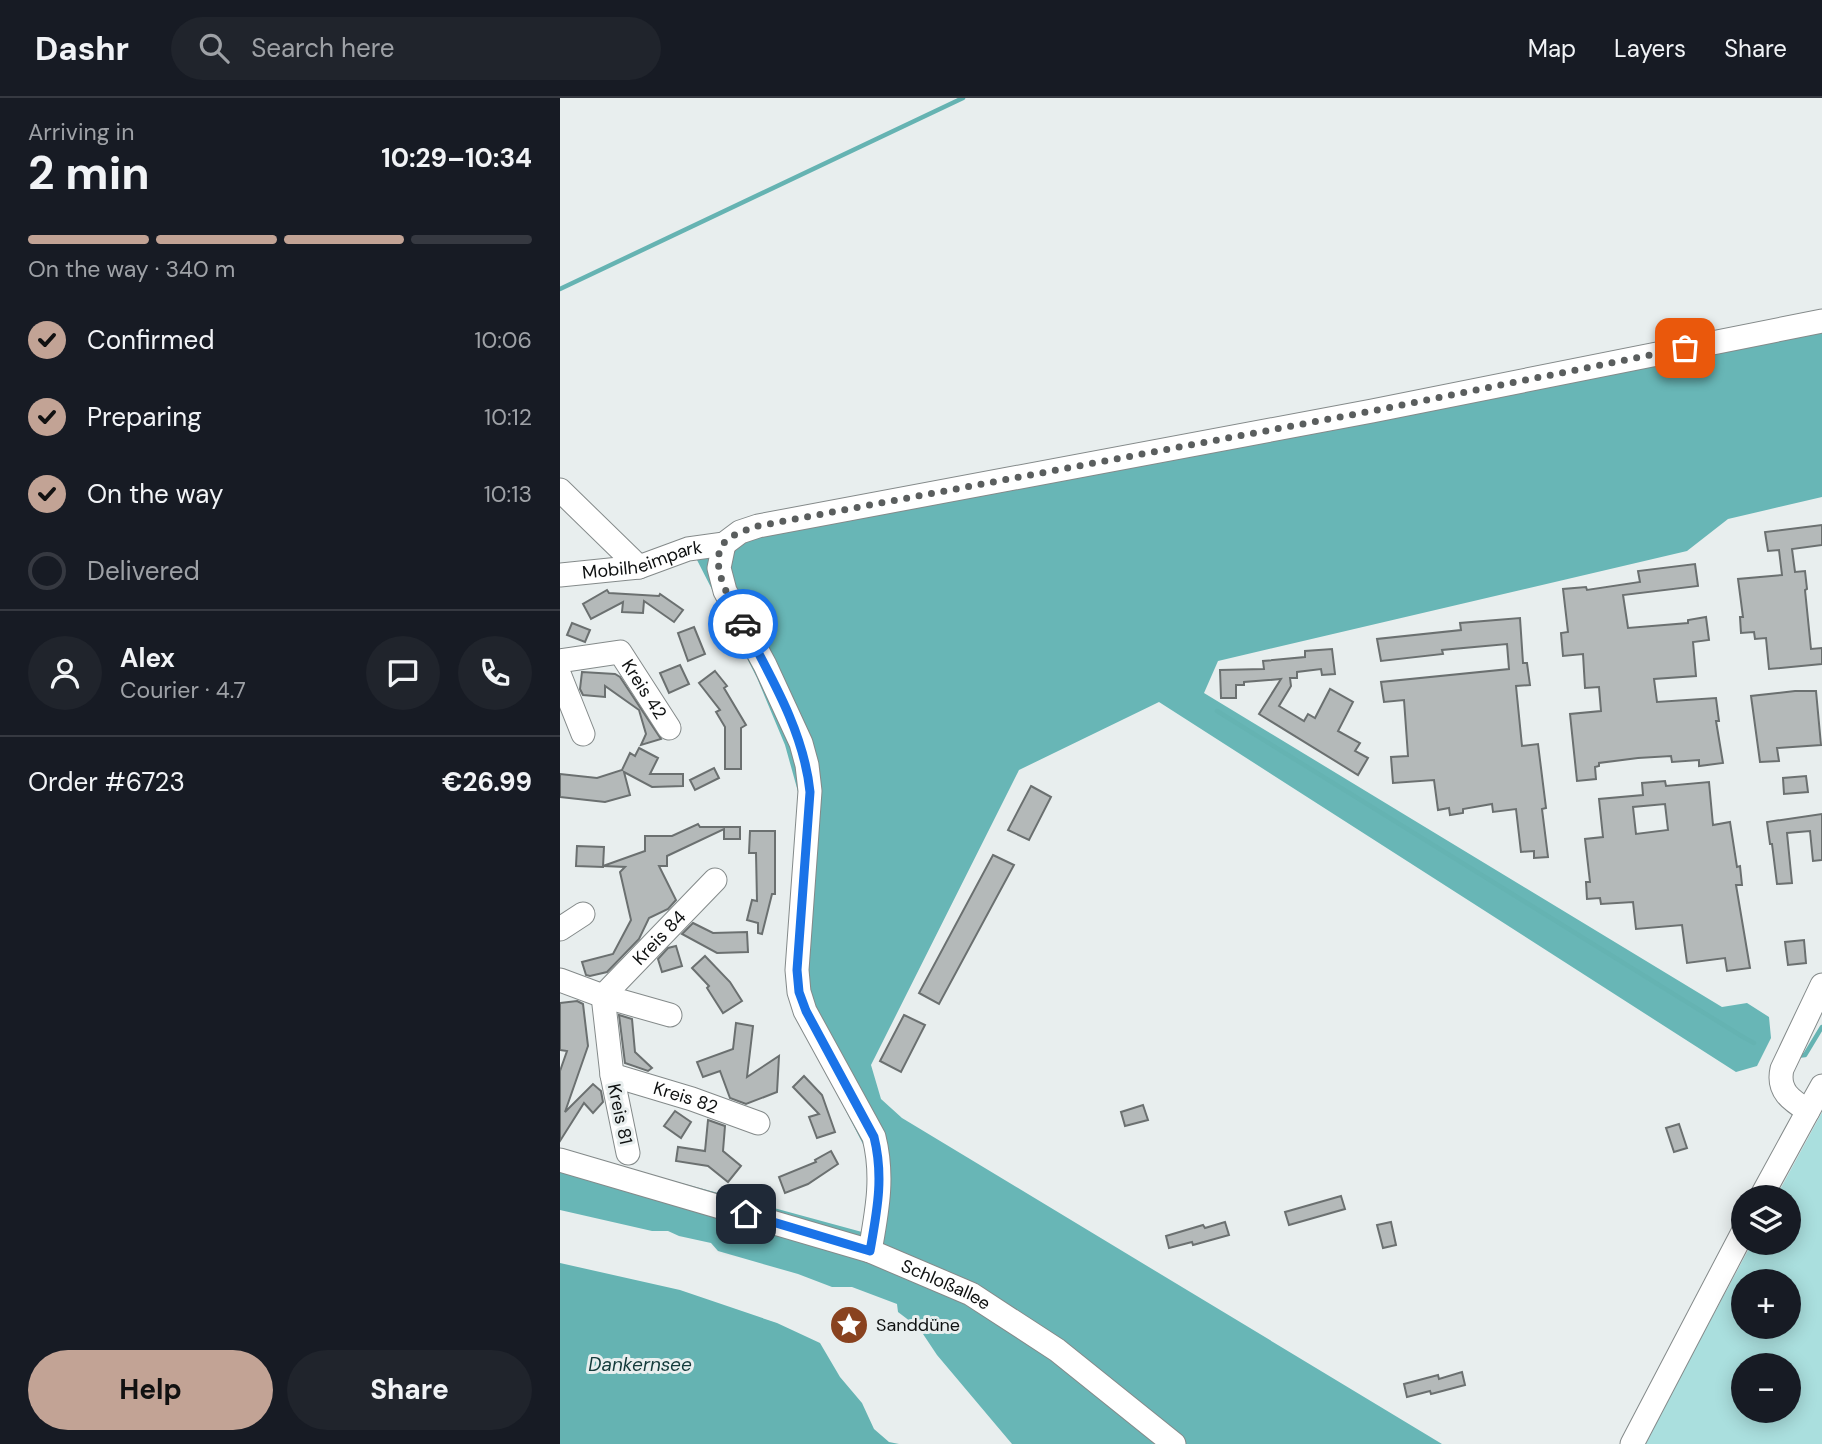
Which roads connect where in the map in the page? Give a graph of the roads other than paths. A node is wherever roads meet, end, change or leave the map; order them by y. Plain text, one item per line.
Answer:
1 (1822, 321) edge
2 (560, 490) edge
3 (724, 544) junction
4 (639, 567) junction
5 (560, 575) edge
6 (560, 661) edge
7 (560, 676) edge
8 (669, 728) dead end
9 (583, 734) dead end
10 (715, 880) dead end
11 (583, 914) dead end
12 (560, 929) edge
13 (560, 980) edge
14 (1822, 985) edge
15 (603, 996) junction
16 (670, 1015) dead end
17 (612, 1075) junction
18 (1822, 1086) edge
19 (1808, 1111) junction
20 (758, 1123) dead end
21 (628, 1153) dead end
22 (560, 1160) edge
23 (1768, 1185) edge
24 (870, 1251) junction
25 (1731, 1255) edge
26 (1174, 1444) edge
27 (1632, 1444) edge

1 - 3 street
2 - 4 street
3 - 4 street, Mobilheimpark
3 - 24 street
4 - 5 street, Mobilheimpark
6 - 8 street, Kreis 42
7 - 9 street
10 - 15 street, Kreis 84
11 - 12 street
13 - 15 street
14 - 19 street
15 - 16 street
15 - 17 street, Kreis 81
17 - 20 street, Kreis 82
17 - 21 street, Kreis 81
18 - 19 street
19 - 23 street
22 - 24 street, Schloßallee
24 - 26 street, Schloßallee
25 - 27 street

